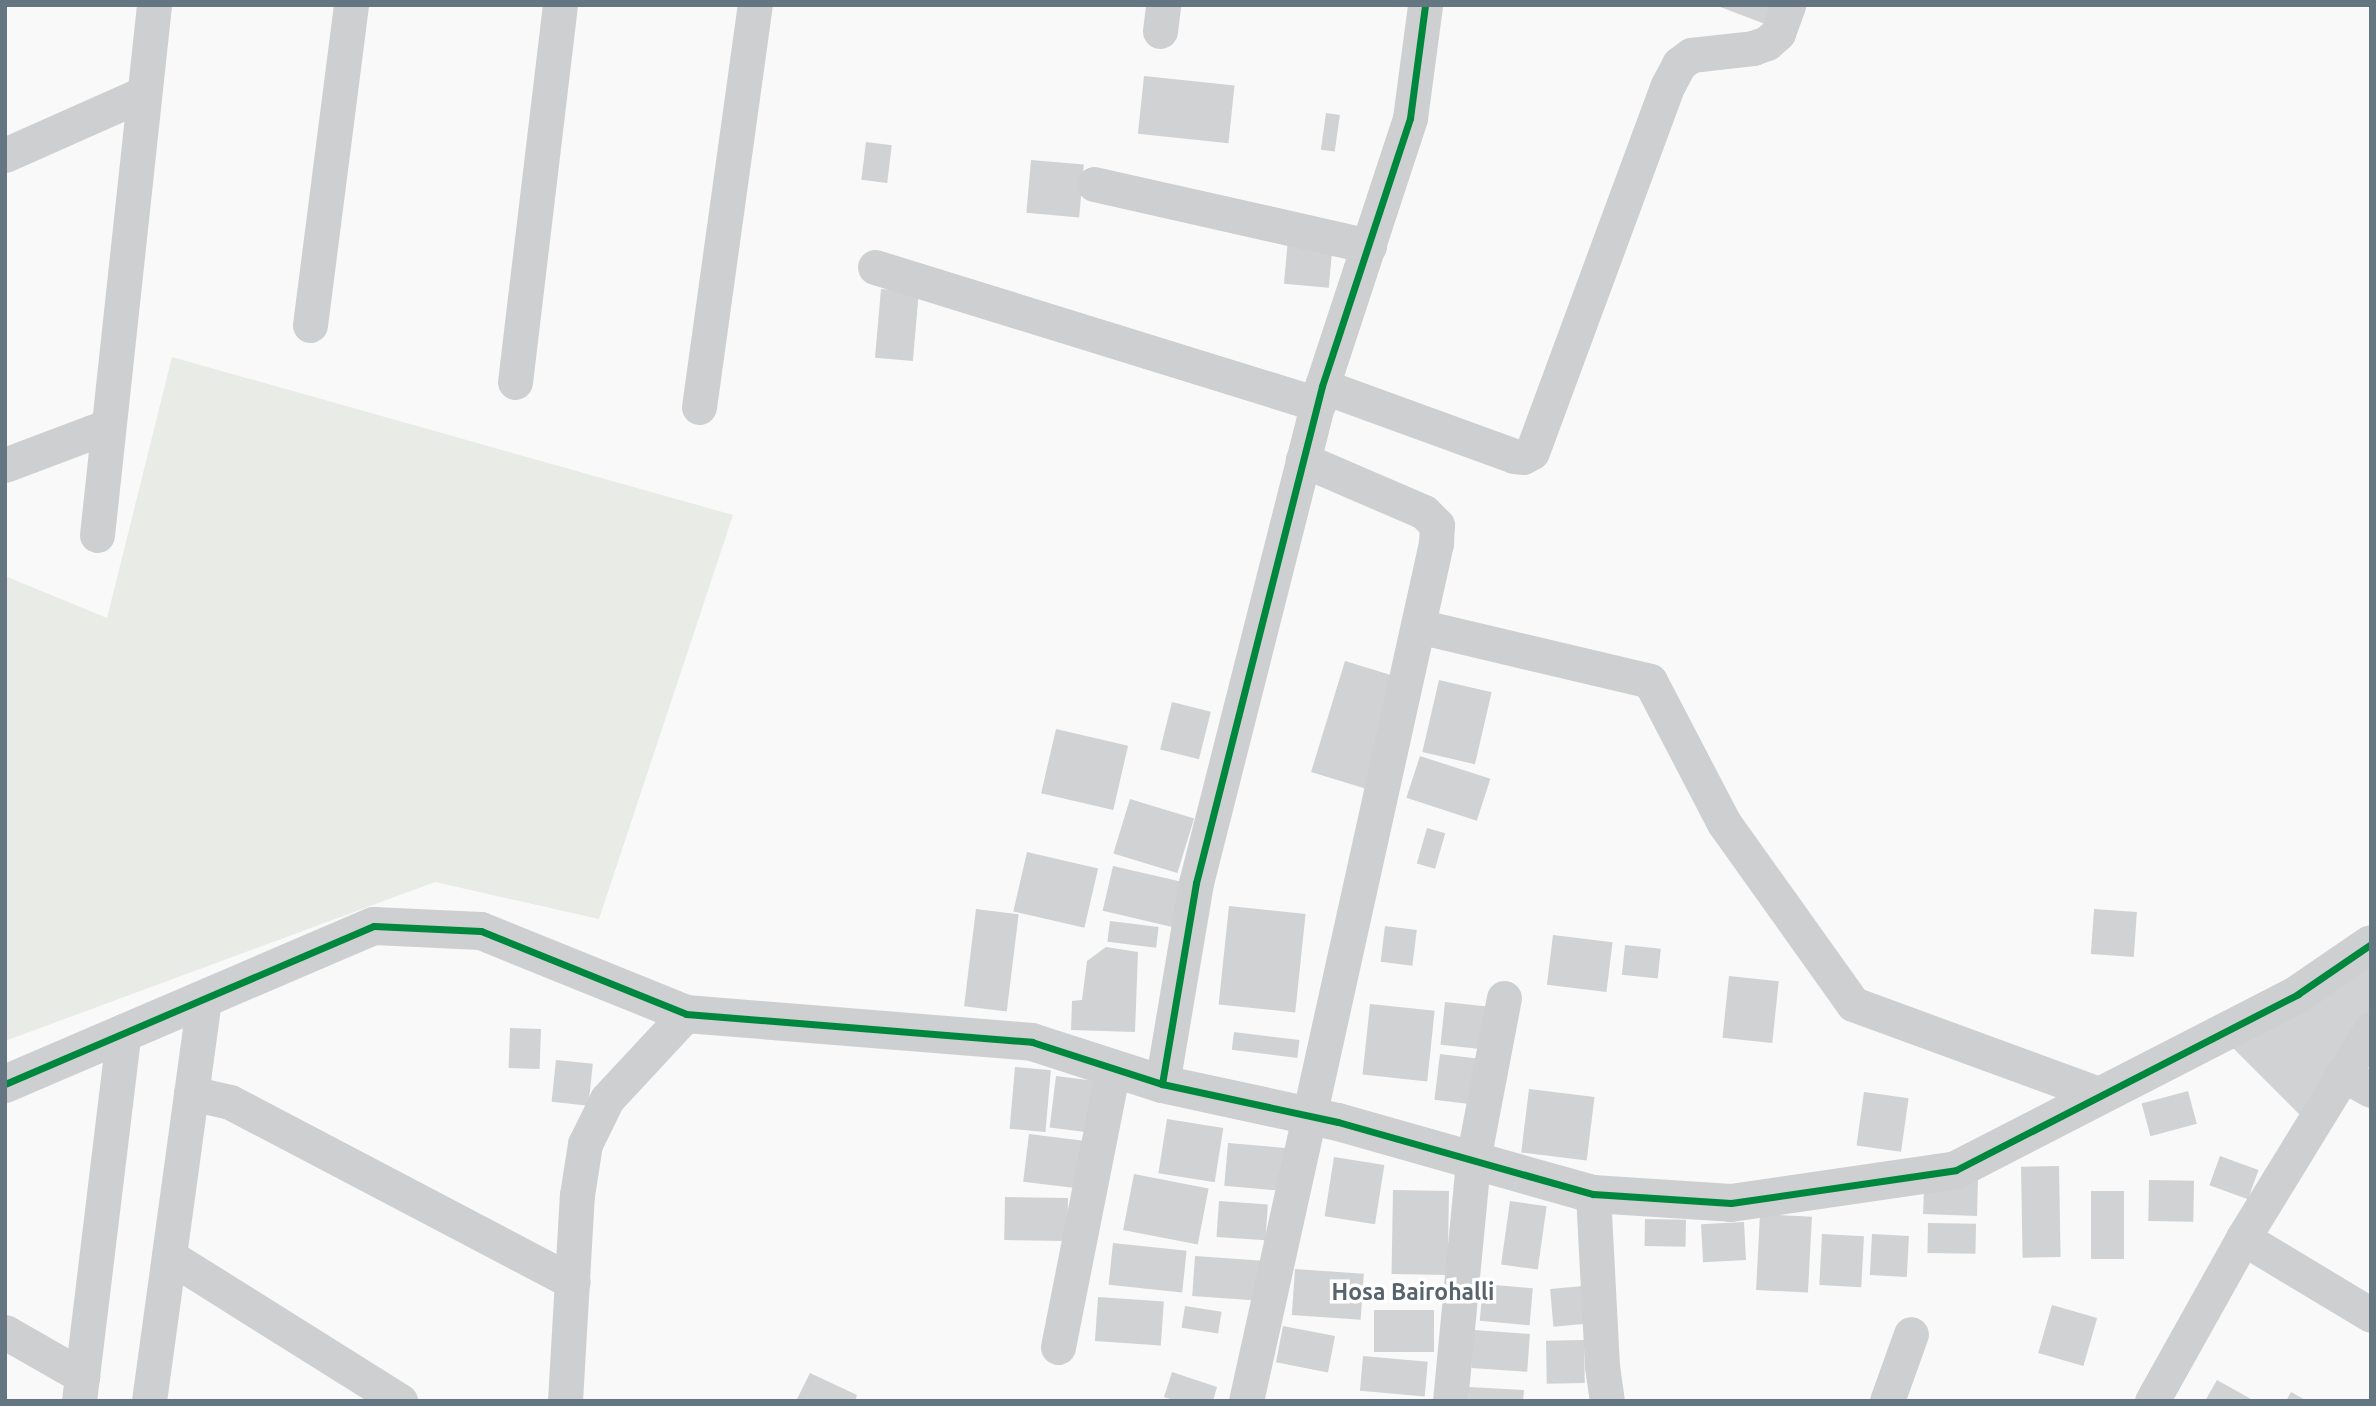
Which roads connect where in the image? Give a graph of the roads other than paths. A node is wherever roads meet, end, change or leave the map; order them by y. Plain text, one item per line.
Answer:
1 (153, 5) edge
2 (351, 5) edge
3 (559, 5) edge
4 (755, 5) edge
5 (1425, 5) edge
6 (1788, 5) edge
7 (144, 93) junction
8 (5, 155) edge
9 (1094, 184) dead end
10 (1369, 246) junction
11 (875, 267) dead end
12 (310, 325) dead end
13 (515, 382) dead end
14 (1320, 395) junction
15 (699, 407) dead end
16 (108, 426) junction
17 (1303, 460) junction
18 (5, 465) edge
19 (97, 535) dead end
20 (1418, 626) junction
21 (2371, 944) edge
22 (204, 998) junction
23 (1504, 999) dead end
24 (686, 1014) junction
25 (2371, 1029) edge
26 (124, 1031) junction
27 (1113, 1069) junction
28 (2356, 1082) edge
29 (5, 1084) edge
30 (1162, 1084) junction
31 (191, 1093) junction
32 (2102, 1095) junction
33 (1307, 1116) junction
34 (1473, 1160) junction
35 (1593, 1194) junction
36 (2243, 1238) junction
37 (169, 1256) junction
38 (573, 1282) junction
39 (2371, 1315) edge
40 (5, 1332) edge
41 (1911, 1334) dead end
42 (1058, 1347) dead end
43 (80, 1389) edge
44 (149, 1401) edge
45 (400, 1401) edge
46 (565, 1401) edge
47 (1246, 1401) edge
48 (1450, 1401) edge
49 (1607, 1401) edge
50 (1887, 1401) edge
51 (2152, 1401) edge

1 - 7 street
2 - 12 street
3 - 13 street
4 - 15 street
5 - 10 street
6 - 14 street
7 - 8 street
7 - 16 street
9 - 10 street
10 - 14 street
11 - 14 street
14 - 17 street
16 - 18 street
16 - 19 street
17 - 20 street
17 - 30 street
20 - 32 street
20 - 33 street
21 - 32 street
22 - 24 street
22 - 26 street
22 - 31 street
23 - 34 street
24 - 27 street
24 - 38 street
25 - 28 street
26 - 29 street
26 - 43 street
27 - 30 street
27 - 42 street
28 - 36 street
30 - 33 street
31 - 37 street
31 - 38 street
32 - 35 street
33 - 34 street
33 - 47 street
34 - 35 street
34 - 48 street
35 - 49 street
36 - 39 street
36 - 51 street
37 - 44 street
37 - 45 street
38 - 46 street
40 - 43 street
41 - 50 street

